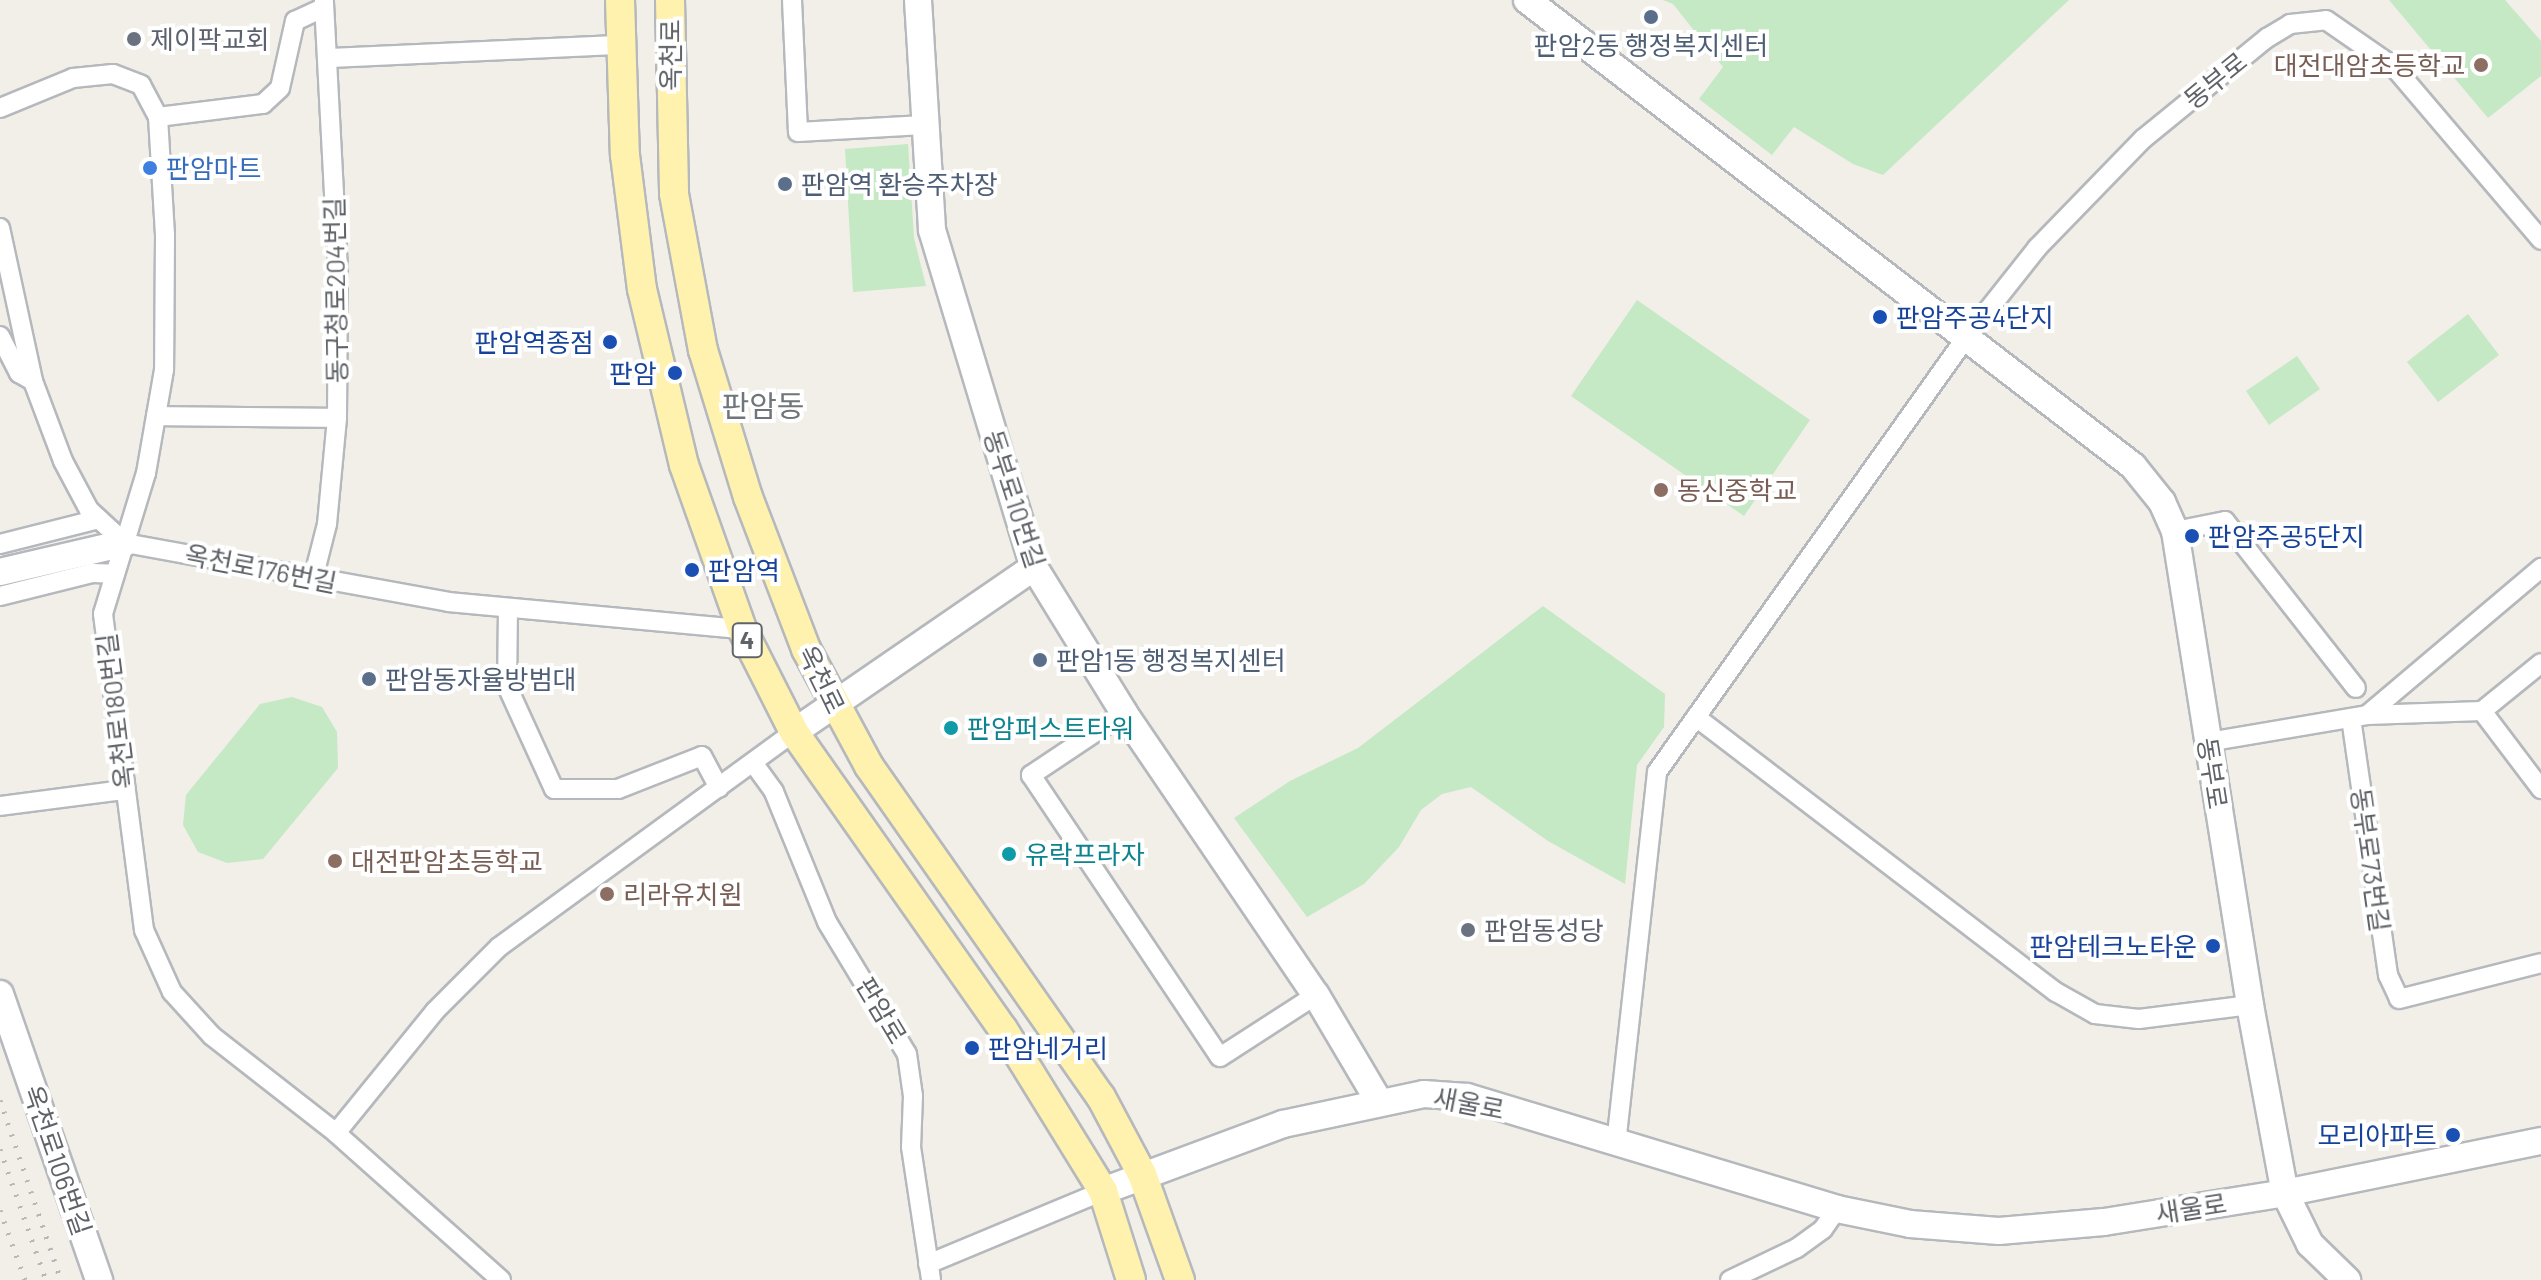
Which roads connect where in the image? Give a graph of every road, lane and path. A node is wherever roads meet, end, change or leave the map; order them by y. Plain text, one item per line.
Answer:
1 (620, 0) edge
2 (670, 0) edge
3 (792, 0) edge
4 (918, 0) edge
5 (1527, 0) edge
6 (324, 4) edge
7 (619, 45) junction
8 (328, 58) junction
9 (0, 108) edge
10 (158, 117) junction
11 (924, 125) junction
12 (0, 228) edge
13 (2541, 240) edge
14 (0, 336) edge
15 (1965, 339) junction
16 (33, 381) junction
17 (156, 416) junction
18 (337, 418) junction
19 (99, 519) junction
20 (2175, 531) junction
21 (125, 543) junction
22 (0, 544) edge
23 (1034, 567) junction
24 (2541, 568) edge
25 (0, 572) edge
26 (115, 574) junction
27 (313, 579) junction
28 (0, 596) edge
29 (508, 608) junction
30 (742, 629) junction
31 (2541, 663) edge
32 (2356, 688) dead end
33 (835, 707) junction
34 (2482, 711) junction
35 (1124, 713) junction
36 (1696, 717) junction
37 (2359, 717) junction
38 (794, 732) junction
39 (2208, 742) junction
40 (754, 764) junction
41 (719, 788) junction
42 (2541, 789) edge
43 (124, 790) junction
44 (0, 806) edge
45 (2541, 963) edge
46 (0, 994) edge
47 (1316, 995) junction
48 (2250, 1005) junction
49 (1378, 1100) junction
50 (336, 1133) junction
51 (2541, 1141) edge
52 (1616, 1144) junction
53 (1142, 1174) junction
54 (1103, 1191) junction
55 (2285, 1193) junction
56 (1837, 1209) junction
57 (929, 1272) edge
58 (99, 1280) edge
59 (501, 1280) edge
60 (1131, 1280) edge
61 (1180, 1280) edge
62 (1730, 1280) edge
63 (2347, 1280) edge

1 - 7 main road, 옥천로 / 4
2 - 33 main road, 옥천로 / 4
3 - 11 street
4 - 11 main road, 동부로10번길
5 - 15 main road, 동부로
6 - 8 street, 동구청로204번길
6 - 10 street
7 - 8 street, 옥천로
7 - 30 main road, 옥천로 / 4
8 - 18 street, 동구청로204번길
9 - 10 street
10 - 17 street, 옥천로180번길
11 - 23 main road, 동부로10번길
12 - 16 street
13 - 15 street, 동부로
14 - 16 street
15 - 20 main road, 동부로
15 - 36 street, 동부로
16 - 19 street
17 - 18 street
17 - 21 street, 옥천로180번길
18 - 27 street, 동구청로204번길
19 - 21 street
19 - 22 street
20 - 32 street
20 - 39 main road, 동부로
21 - 25 main road
21 - 26 street, 옥천로180번길
21 - 27 street, 옥천로176번길
23 - 33 main road
23 - 35 main road, 동부로10번길
24 - 37 street
26 - 28 street
26 - 43 street, 옥천로180번길
27 - 29 street, 옥천로176번길
29 - 30 street, 옥천로176번길
29 - 41 street
30 - 38 main road, 옥천로 / 4
31 - 34 street
33 - 38 main road
33 - 53 main road, 옥천로 / 4
34 - 37 street
34 - 42 street
35 - 47 main road, 동부로10번길
35 - 47 street
36 - 48 street
36 - 52 street, 동부로
37 - 39 street
37 - 45 street, 동부로73번길
38 - 40 street
38 - 54 main road, 옥천로 / 4
39 - 48 main road, 동부로
40 - 41 street
40 - 57 street, 판암로
41 - 50 street
43 - 44 street
43 - 50 street, 옥천로180번길
46 - 58 main road, 옥천로106번길
47 - 49 main road, 동부로10번길
48 - 55 main road, 동부로
49 - 52 main road, 새울로
49 - 53 main road, 새울로
50 - 59 street, 옥천로180번길
51 - 55 main road, 새울로
52 - 56 main road, 새울로
53 - 54 main road, 새울로
53 - 61 main road, 옥천로 / 4
54 - 57 street
54 - 60 main road, 옥천로 / 4
55 - 56 main road, 새울로
55 - 63 main road, 동부로
56 - 62 street

